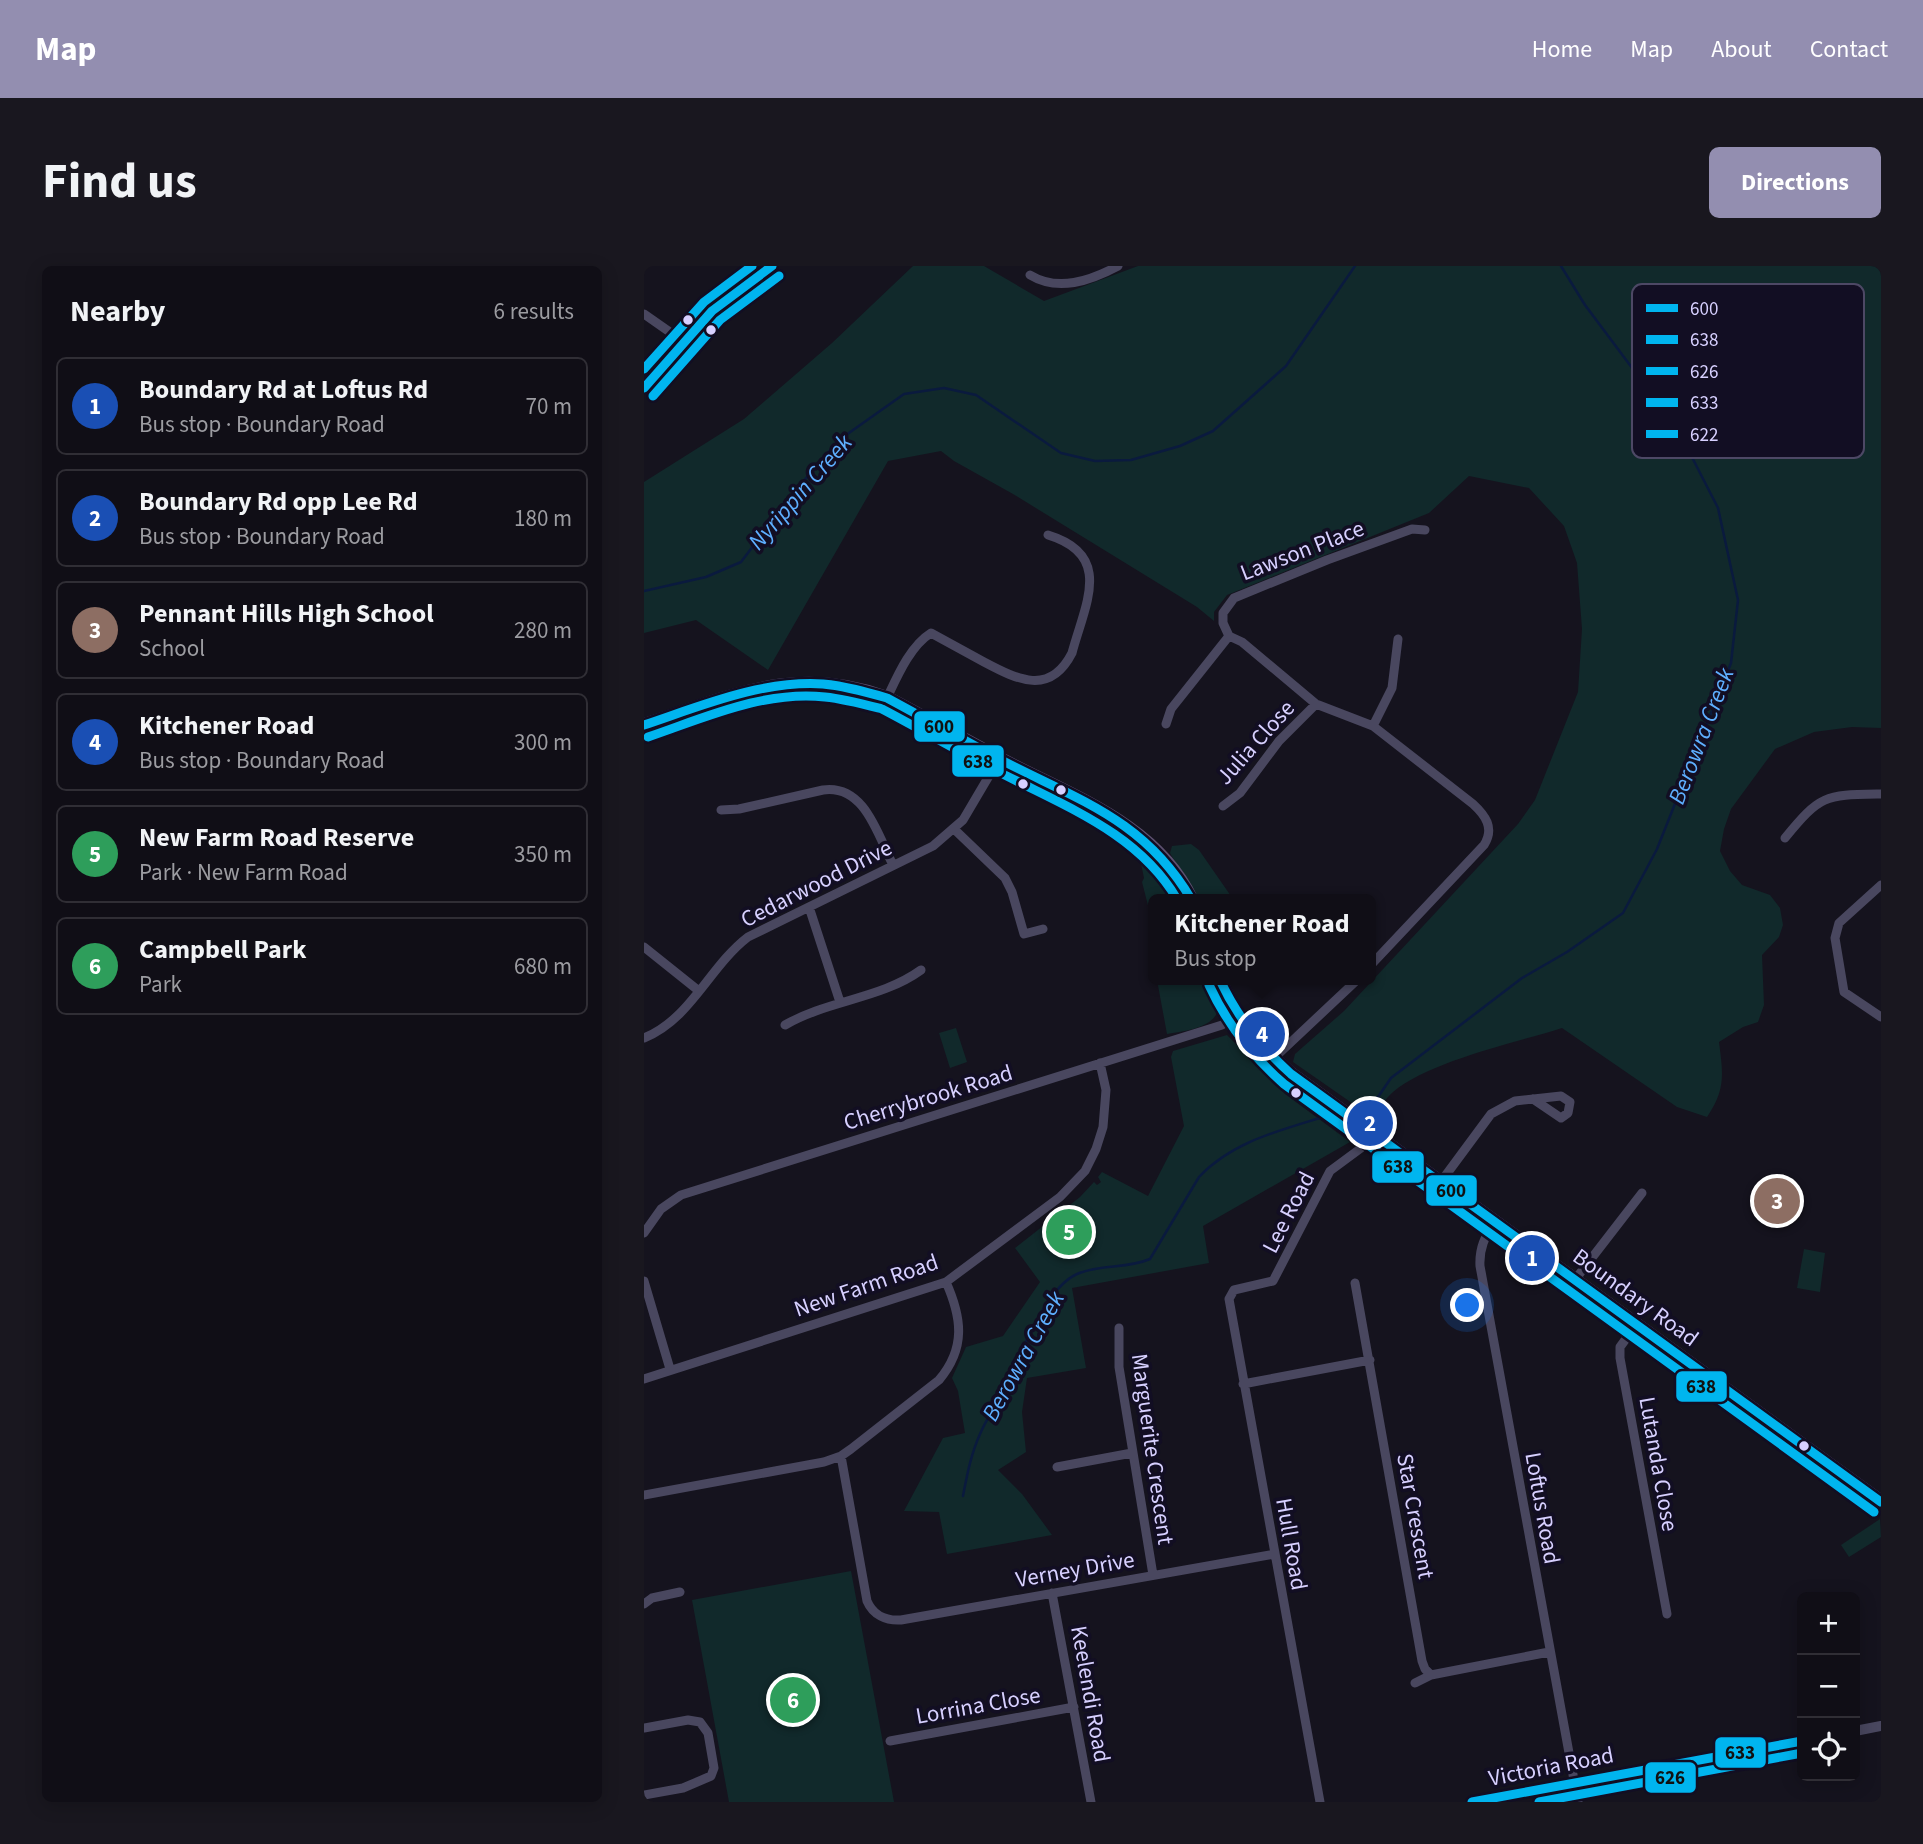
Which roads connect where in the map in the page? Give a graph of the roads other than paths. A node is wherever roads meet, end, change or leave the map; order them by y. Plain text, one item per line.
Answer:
1 (772, 266) edge
2 (1118, 266) edge
3 (1030, 275) dead end
4 (644, 314) edge
5 (684, 342) junction
6 (644, 388) edge
7 (1425, 530) dead end
8 (1048, 535) dead end
9 (1229, 635) junction
10 (1398, 639) dead end
11 (887, 698) junction
12 (1316, 704) junction
13 (1166, 724) dead end
14 (644, 726) edge
15 (1373, 726) junction
16 (999, 759) junction
17 (1881, 794) edge
18 (1223, 806) dead end
19 (721, 810) dead end
20 (954, 829) junction
21 (1785, 838) dead end
22 (893, 865) junction
23 (1881, 885) edge
24 (1188, 894) edge
25 (809, 906) junction
26 (1043, 929) dead end
27 (644, 947) edge
28 (1376, 960) edge
29 (921, 970) dead end
30 (1222, 985) edge
31 (1352, 985) edge
32 (699, 991) junction
33 (840, 1002) junction
34 (1237, 1016) junction
35 (1881, 1017) edge
36 (785, 1024) dead end
37 (644, 1038) edge
38 (1273, 1059) junction
39 (1100, 1063) junction
40 (1533, 1099) dead end
41 (1376, 1137) junction
42 (1440, 1183) junction
43 (1642, 1193) dead end
44 (1494, 1222) junction
45 (644, 1233) edge
46 (644, 1281) edge
47 (1574, 1281) junction
48 (946, 1282) junction
49 (1355, 1283) dead end
50 (1230, 1294) joint
51 (1636, 1325) junction
52 (1119, 1328) dead end
53 (1370, 1360) junction
54 (670, 1369) junction
55 (644, 1379) edge
56 (1243, 1384) junction
57 (1132, 1454) junction
58 (841, 1456) junction
59 (1057, 1467) dead end
60 (644, 1495) edge
61 (1881, 1502) edge
62 (1275, 1554) junction
63 (1153, 1575) junction
64 (680, 1592) dead end
65 (1052, 1593) junction
66 (644, 1604) edge
67 (1667, 1614) dead end
68 (1549, 1652) junction
69 (1430, 1675) junction
70 (1415, 1683) dead end
71 (1074, 1707) junction
72 (1881, 1726) edge
73 (644, 1728) edge
74 (1860, 1730) edge
75 (890, 1741) dead end
76 (1797, 1742) edge
77 (1574, 1783) junction
78 (644, 1795) edge
79 (1091, 1802) edge
80 (1320, 1802) edge
81 (1472, 1802) edge
82 (1578, 1802) edge

1 - 5 street
2 - 3 street
4 - 5 street
5 - 6 street
7 - 9 street, Lawson Place
8 - 11 street
9 - 12 street
9 - 13 street
10 - 15 street
11 - 14 main road
11 - 16 main road
12 - 15 street
12 - 18 street, Julia Close
15 - 28 street
16 - 20 street, Cedarwood Drive
16 - 24 main road
17 - 21 street
19 - 22 street
20 - 22 street, Cedarwood Drive
20 - 26 street
22 - 25 street, Cedarwood Drive
23 - 35 street
25 - 32 street, Cedarwood Drive
25 - 33 street
27 - 32 street
29 - 33 street
30 - 34 main road, Boundary Road
31 - 38 street
32 - 37 street, Cedarwood Drive
33 - 36 street
34 - 38 main road, Boundary Road
34 - 39 street, Cherrybrook Road
38 - 41 main road, Boundary Road
39 - 45 street, Cherrybrook Road
39 - 48 street, New Farm Road
40 - 42 street
41 - 42 main road, Boundary Road
41 - 50 street, Lee Road
42 - 44 main road, Boundary Road
43 - 47 street
44 - 47 main road, Boundary Road
44 - 68 street, Loftus Road
46 - 54 street
47 - 51 main road, Boundary Road
48 - 54 street, New Farm Road
48 - 58 street
49 - 53 street, Star Crescent
50 - 56 street, Hull Road
51 - 61 main road, Boundary Road
51 - 67 street, Lutanda Close
52 - 57 street, Marguerite Crescent
53 - 56 street
53 - 69 street, Star Crescent
54 - 55 street, New Farm Road
56 - 62 street, Hull Road
57 - 59 street
57 - 63 street, Marguerite Crescent
58 - 60 street
58 - 65 street, Verney Drive
62 - 63 street, Verney Drive
62 - 80 street, Hull Road
63 - 65 street, Verney Drive
64 - 66 street
65 - 71 street, Keelendi Road
68 - 69 street
68 - 77 street, Loftus Road
69 - 70 street
71 - 75 street, Lorrina Close
71 - 79 street, Keelendi Road
72 - 74 street
73 - 78 street
76 - 77 street, Victoria Road
77 - 81 street, Victoria Road
77 - 82 street, Loftus Road

